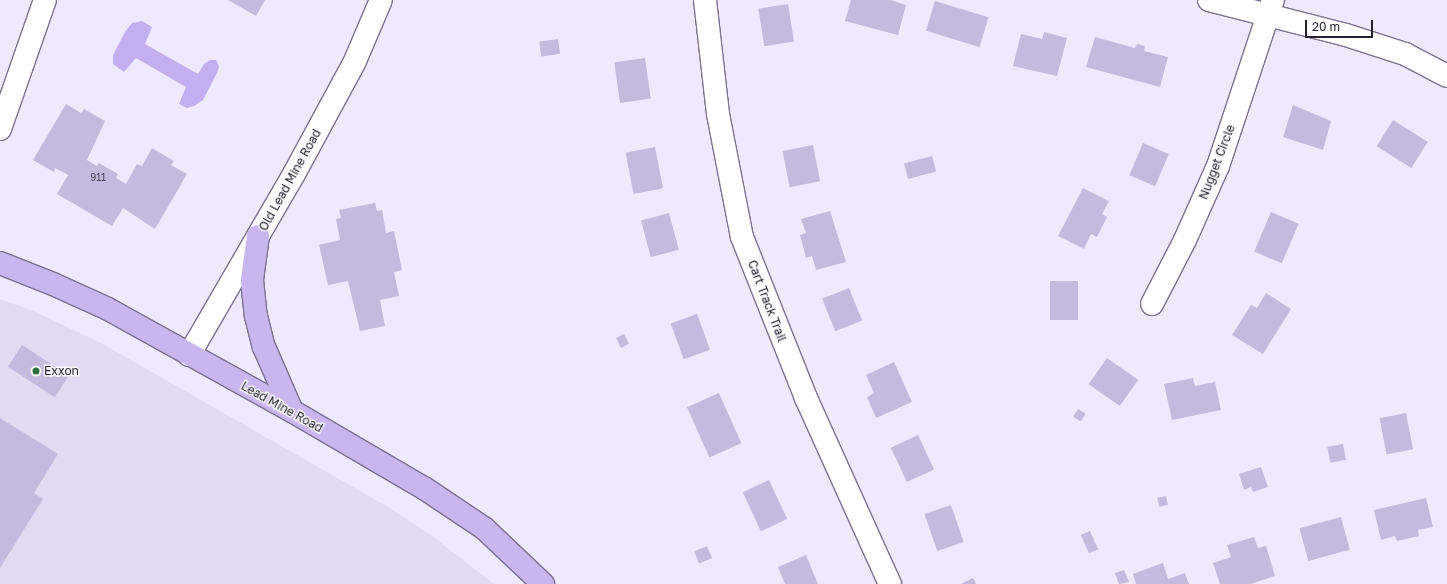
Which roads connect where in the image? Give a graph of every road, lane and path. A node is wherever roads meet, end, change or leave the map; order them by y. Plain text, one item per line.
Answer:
1 (45, 0) edge
2 (381, 0) edge
3 (705, 0) edge
4 (1209, 0) edge
5 (1271, 7) edge
6 (1447, 76) edge
7 (0, 129) edge
8 (258, 236) junction
9 (0, 263) edge
10 (1152, 304) dead end
11 (189, 355) junction
12 (292, 412) junction
13 (543, 584) edge
14 (890, 584) edge

1 - 7 street
2 - 8 street, Old Lead Mine Road
3 - 14 street, Cart Track Trail
4 - 5 street
5 - 6 street
5 - 10 street, Nugget Circle
8 - 11 street, Old Lead Mine Road
8 - 12 main road
9 - 11 main road, Lead Mine Road
11 - 12 main road, Lead Mine Road
12 - 13 main road, Lead Mine Road

